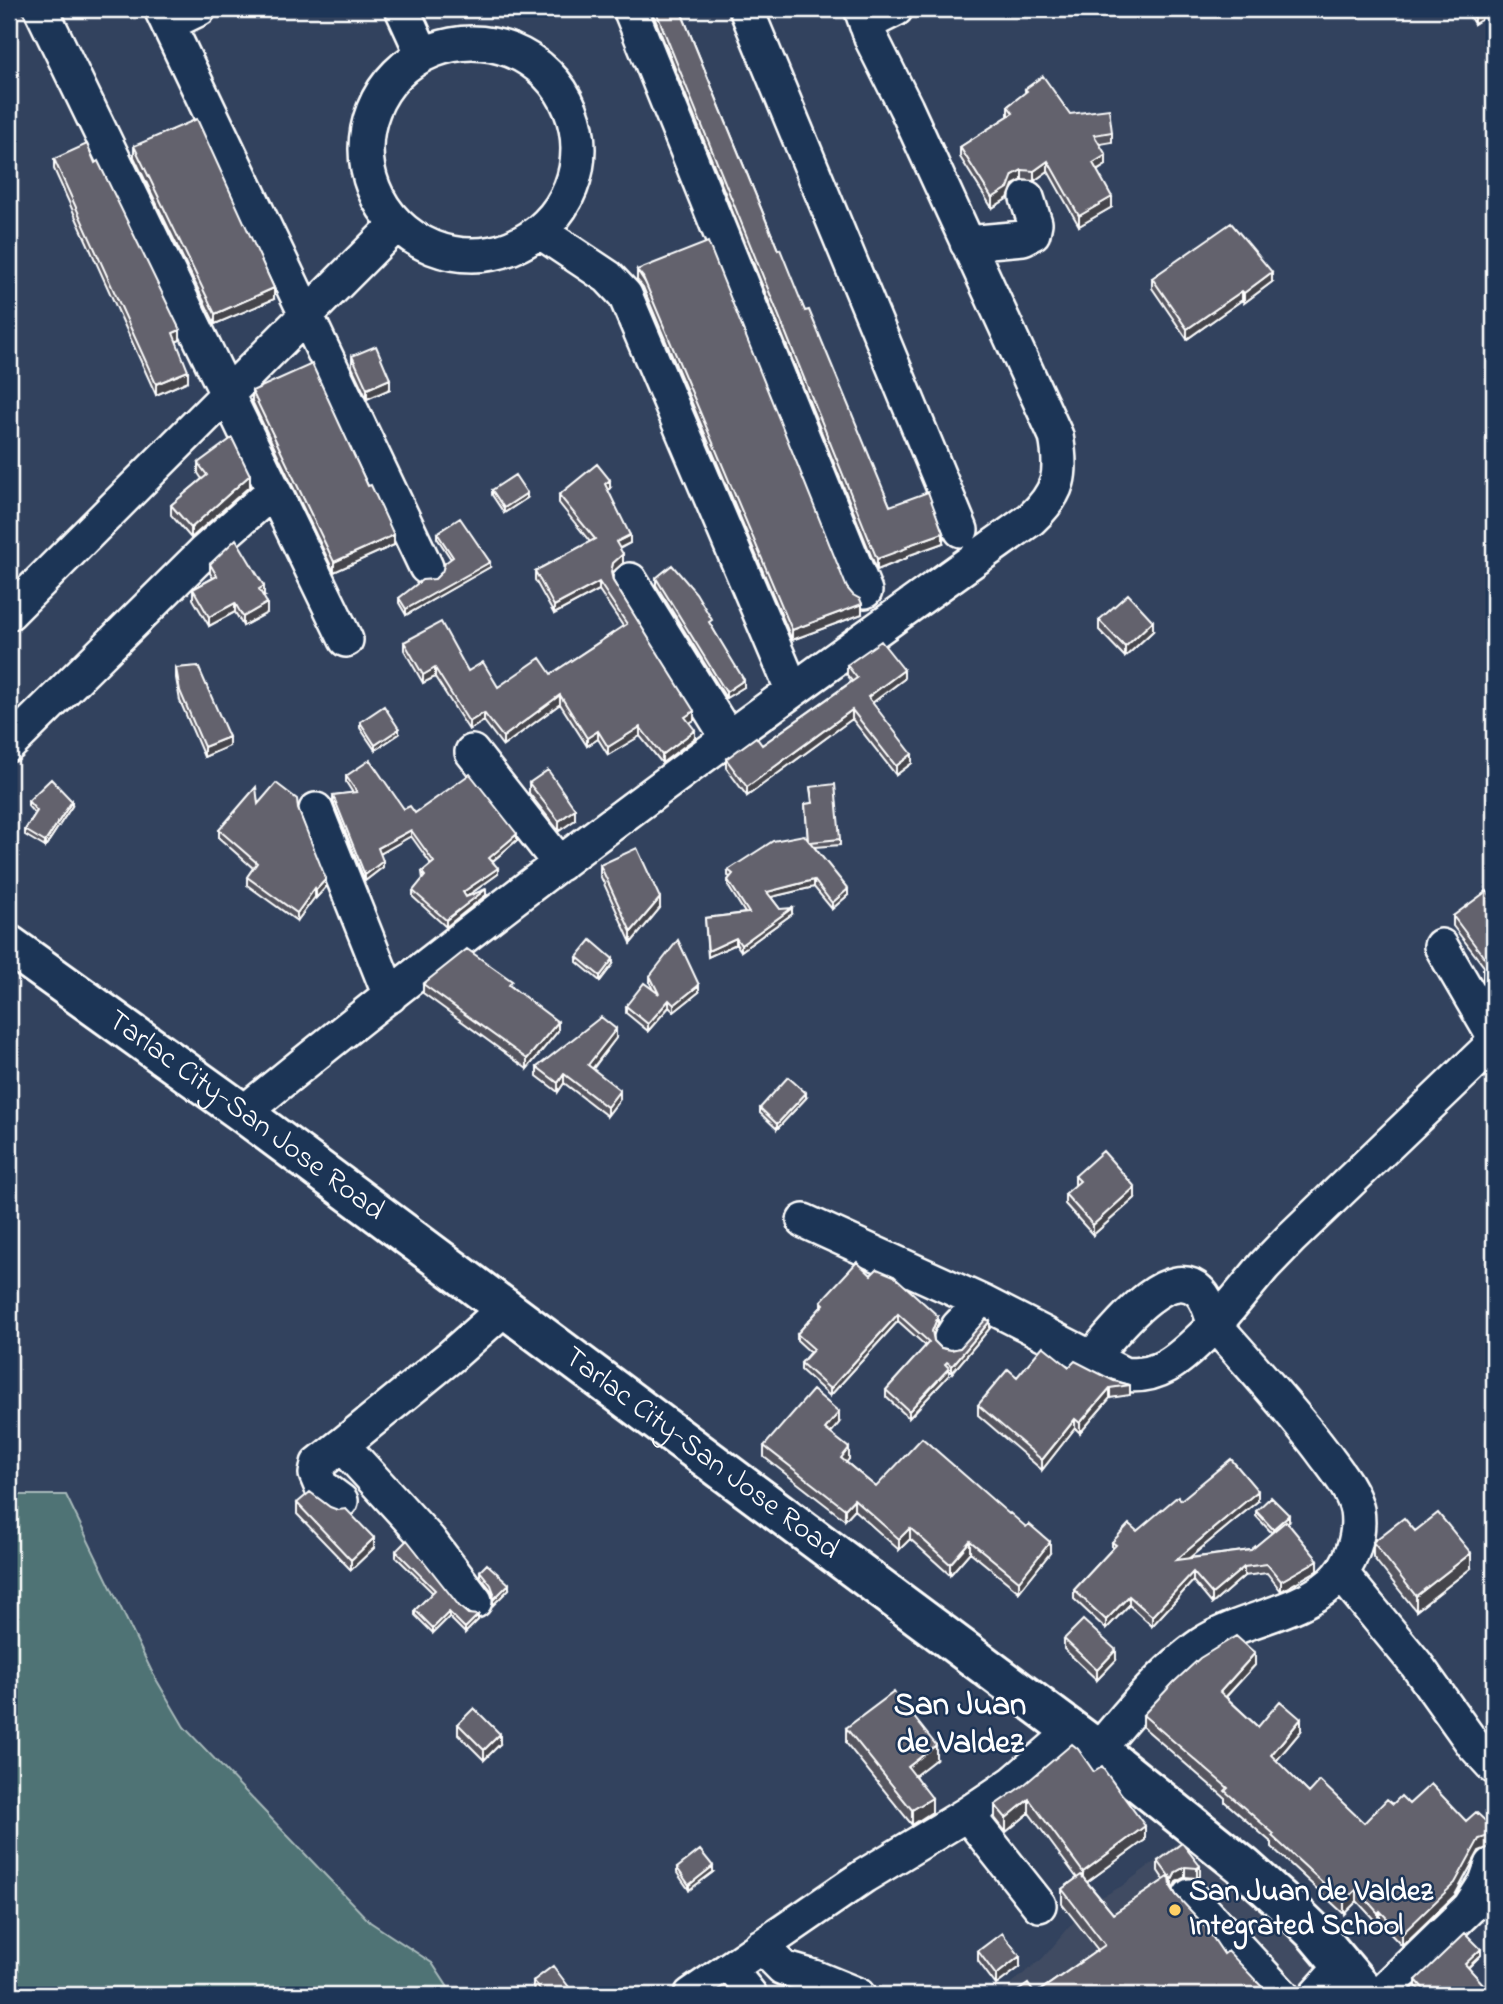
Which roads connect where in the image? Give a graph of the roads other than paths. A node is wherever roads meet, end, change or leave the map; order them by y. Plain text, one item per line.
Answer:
1 (41, 9) edge
2 (199, 9) edge
3 (402, 9) edge
4 (630, 9) edge
5 (746, 9) edge
6 (896, 9) edge
7 (165, 16) edge
8 (863, 16) edge
9 (423, 55) junction
10 (1027, 198) dead end
11 (397, 224) junction
12 (539, 231) junction
13 (967, 243) junction
14 (306, 315) junction
15 (226, 395) junction
16 (273, 491) junction
17 (961, 530) dead end
18 (426, 567) dead end
19 (630, 580) dead end
20 (865, 592) dead end
21 (9, 613) edge
22 (346, 640) dead end
23 (792, 689) junction
24 (728, 738) junction
25 (9, 746) edge
26 (472, 751) dead end
27 (316, 810) dead end
28 (560, 864) junction
29 (9, 945) edge
30 (1441, 946) dead end
31 (390, 996) junction
32 (1494, 1037) edge
33 (1494, 1043) edge
34 (243, 1113) junction
35 (804, 1221) dead end
36 (982, 1302) junction
37 (505, 1308) junction
38 (1215, 1325) junction
39 (951, 1338) dead end
40 (1092, 1357) junction
41 (342, 1445) junction
42 (341, 1501) dead end
43 (1341, 1573) junction
44 (475, 1601) dead end
45 (1085, 1741) junction
46 (1494, 1766) edge
47 (967, 1814) junction
48 (1492, 1865) dead end
49 (1190, 1896) dead end
50 (1039, 1905) dead end
51 (761, 1946) junction
52 (1343, 1965) junction
53 (729, 1969) junction
54 (691, 1995) edge
55 (750, 1995) edge
56 (858, 1995) edge
57 (1282, 1995) edge
58 (1316, 1995) edge
59 (1367, 1995) edge
60 (1379, 1995) edge

1 - 15 street
2 - 7 street
3 - 9 street
4 - 20 street
5 - 17 street
6 - 8 street
7 - 14 street
8 - 13 street
9 - 11 street
9 - 12 street
10 - 13 street
11 - 12 street
11 - 14 street
12 - 23 street
13 - 23 street
14 - 15 street
14 - 18 street
15 - 16 street
15 - 21 street
16 - 22 street
16 - 25 street
19 - 24 street
23 - 24 street
24 - 28 street
26 - 28 street
27 - 31 street
28 - 31 street
29 - 34 main road, Tarlac City-San Jose Road
30 - 32 street
31 - 34 street
33 - 38 street
34 - 37 main road, Tarlac City-San Jose Road
35 - 36 street
36 - 39 street
36 - 40 street
37 - 41 street
37 - 45 main road, Tarlac City-San Jose Road
38 - 40 street
38 - 40 street
38 - 43 street
41 - 42 street
41 - 44 street
43 - 45 street
43 - 46 street
45 - 47 street
45 - 52 main road, Tarlac City-San Jose Road
47 - 50 street
47 - 51 street
48 - 60 street
49 - 57 street
51 - 53 street
51 - 56 street
52 - 58 street
52 - 59 main road, Tarlac City-San Jose Road
53 - 54 street
53 - 55 street

